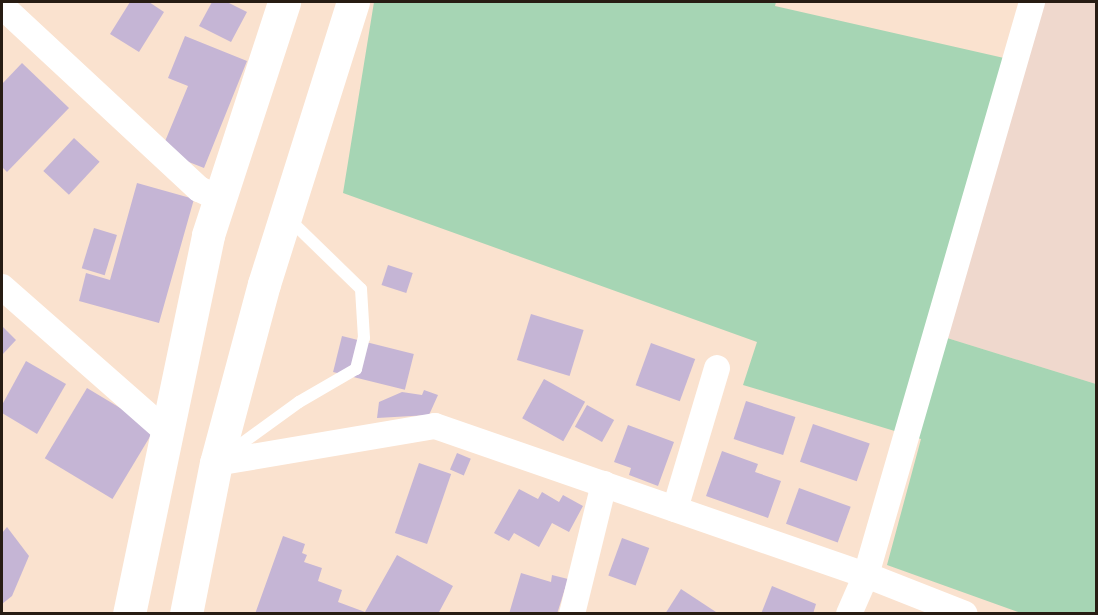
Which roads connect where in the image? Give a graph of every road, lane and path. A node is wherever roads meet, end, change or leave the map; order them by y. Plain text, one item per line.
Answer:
1 (284, 2) edge
2 (353, 2) edge
3 (1032, 2) edge
4 (2, 6) edge
5 (220, 199) junction
6 (286, 216) junction
7 (2, 287) edge
8 (717, 368) dead end
9 (166, 432) junction
10 (216, 463) junction
11 (604, 484) junction
12 (675, 509) junction
13 (866, 575) junction
14 (129, 614) edge
15 (186, 614) edge
16 (573, 614) edge
17 (849, 614) edge
18 (965, 614) edge

1 - 5 main road
2 - 6 main road
3 - 13 street
4 - 5 street
5 - 9 main road
6 - 10 main road
6 - 10 lane
7 - 9 street
8 - 12 street
9 - 14 main road
10 - 11 street
10 - 15 main road
11 - 12 street
11 - 16 street
12 - 13 street
13 - 17 street
13 - 18 street

